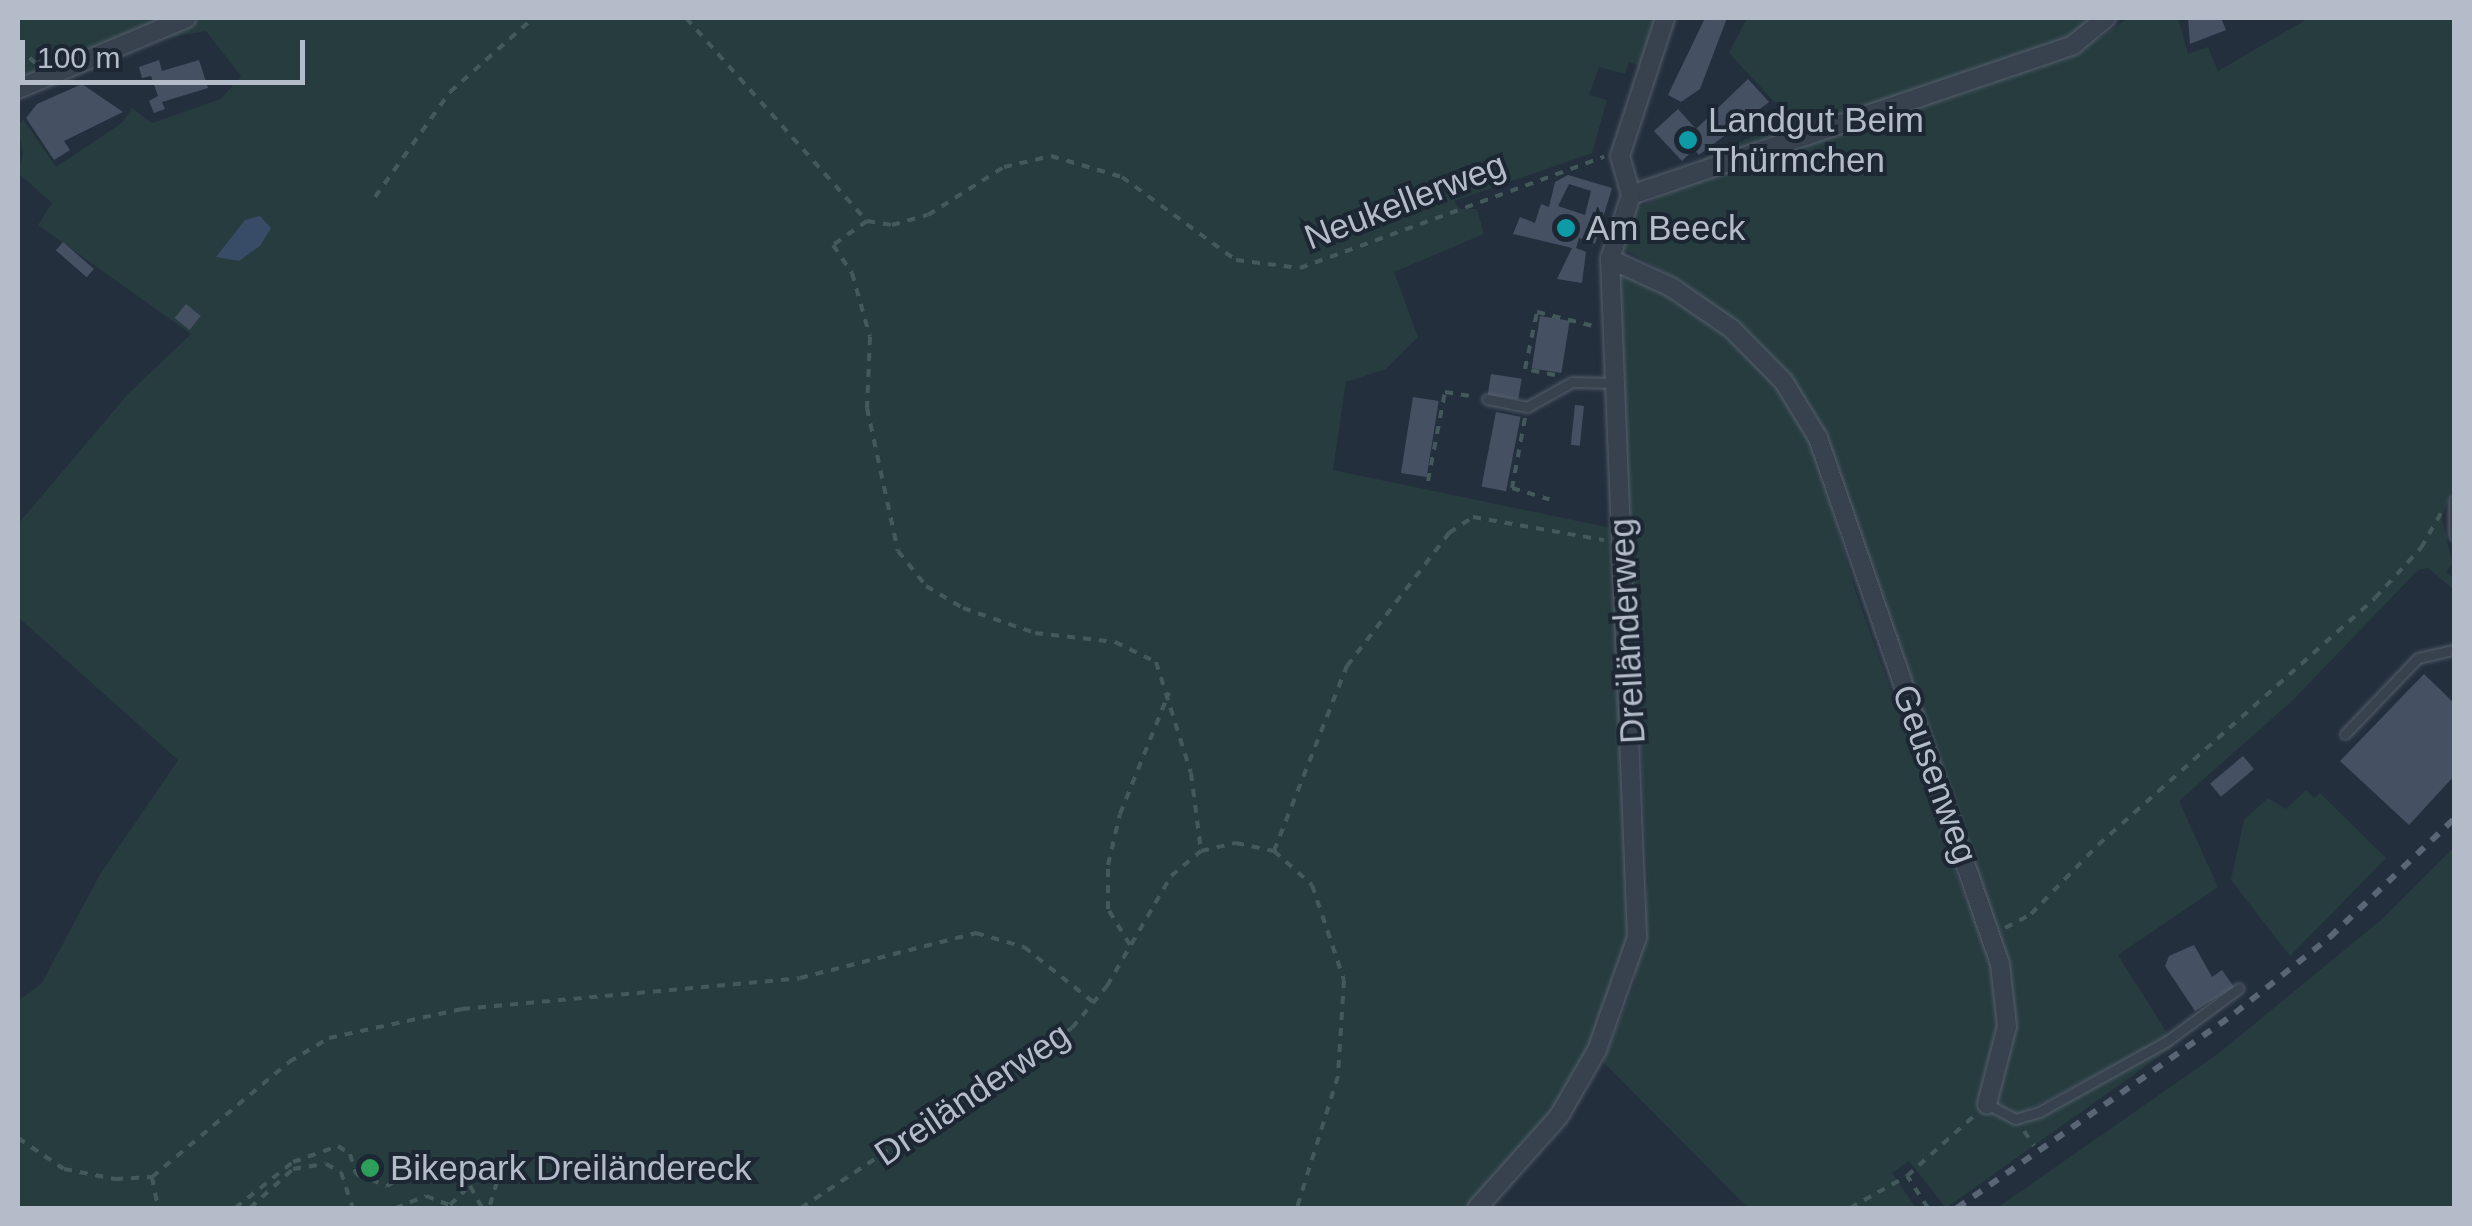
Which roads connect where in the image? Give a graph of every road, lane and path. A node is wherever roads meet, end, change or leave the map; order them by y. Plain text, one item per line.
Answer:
1 (187, 18) edge
2 (533, 18) edge
3 (686, 18) edge
4 (1665, 18) edge
5 (2106, 18) edge
6 (18, 47) edge
7 (47, 73) junction
8 (18, 89) edge
9 (1620, 156) junction
10 (1632, 196) junction
11 (374, 197) dead end
12 (867, 221) junction
13 (1610, 259) junction
14 (1612, 327) junction
15 (1572, 382) junction
16 (1615, 383) junction
17 (1487, 400) joint
18 (1527, 406) junction
19 (1428, 480) dead end
20 (1550, 499) dead end
21 (2454, 500) edge
22 (2444, 510) dead end
23 (2454, 535) edge
24 (1624, 543) junction
25 (2454, 650) edge
26 (1169, 693) junction
27 (2345, 734) dead end
28 (1201, 851) junction
29 (1274, 851) junction
30 (2020, 922) dead end
31 (1130, 944) junction
32 (2239, 988) dead end
33 (1092, 1001) junction
34 (1987, 1104) junction
35 (18, 1138) edge
36 (1907, 1176) junction
37 (152, 1177) junction
38 (158, 1208) edge
39 (235, 1208) edge
40 (250, 1208) edge
41 (353, 1208) edge
42 (395, 1208) edge
43 (486, 1208) edge
44 (504, 1208) edge
45 (532, 1208) edge
46 (801, 1208) edge
47 (1297, 1208) edge
48 (1477, 1208) edge
49 (1850, 1208) edge
50 (1928, 1208) edge

1 - 7 street
2 - 11 path
3 - 12 path
4 - 9 street
5 - 10 street
6 - 7 path
7 - 8 street
9 - 10 street
9 - 12 path, Neukellerweg
10 - 13 street, Dreiländerweg
12 - 26 path
13 - 14 street, Dreiländerweg
13 - 34 street, Geusenweg
14 - 15 path
14 - 16 street, Dreiländerweg
15 - 16 lane
15 - 18 lane
16 - 24 street, Dreiländerweg
17 - 18 lane
17 - 19 path
18 - 20 path
21 - 23 lane
22 - 30 path
24 - 29 path
24 - 48 street, Dreiländerweg
25 - 27 lane
26 - 28 path
26 - 31 path
28 - 29 path
28 - 31 path, Dreiländerweg
29 - 47 path
31 - 33 path, Dreiländerweg
32 - 34 lane
33 - 37 path
33 - 46 path, Dreiländerweg
34 - 36 path
35 - 37 path
36 - 49 path
36 - 50 path
37 - 38 path
39 - 43 path
40 - 41 path
42 - 43 path
44 - 45 path

